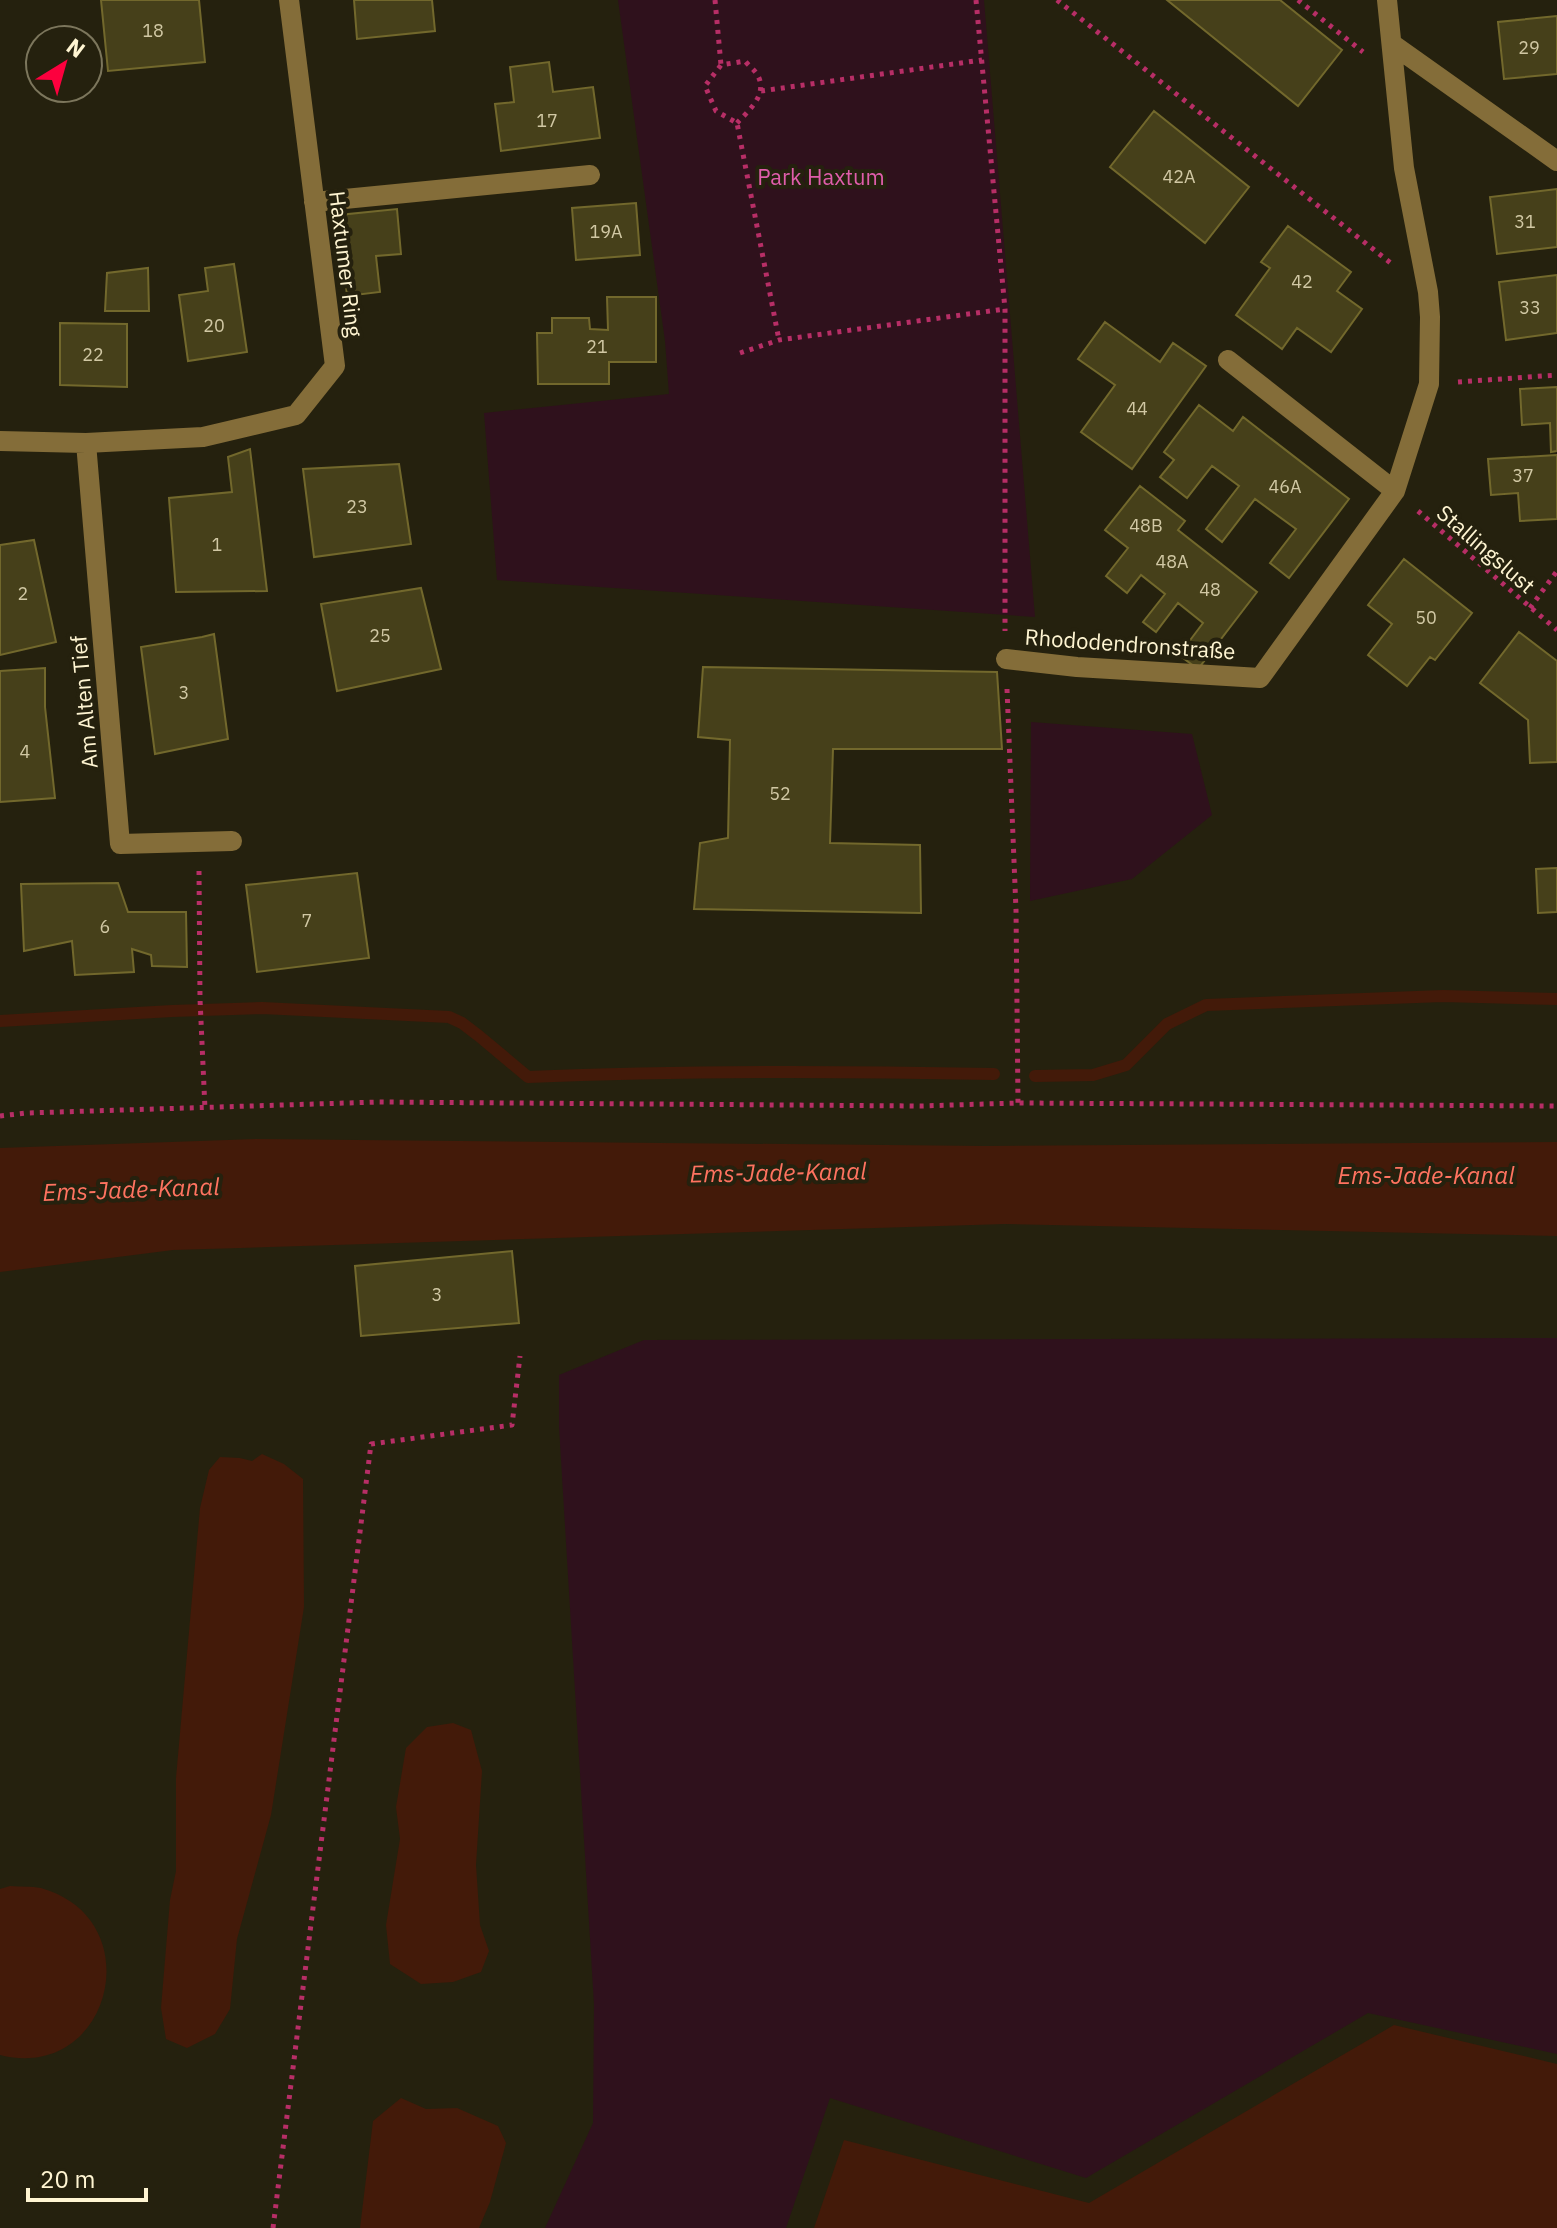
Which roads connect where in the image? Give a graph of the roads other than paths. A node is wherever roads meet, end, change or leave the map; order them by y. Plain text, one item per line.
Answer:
1 (289, 0) edge
2 (1387, 0) edge
3 (1392, 44) junction
4 (1557, 161) edge
5 (590, 175) dead end
6 (314, 202) junction
7 (1228, 360) dead end
8 (0, 441) edge
9 (86, 443) junction
10 (1395, 491) junction
11 (1006, 659) road end
12 (232, 841) dead end

1 - 6 street, Haxtumer Ring
2 - 3 street, Rhododendronstraße
3 - 4 street
3 - 10 street, Rhododendronstraße
5 - 6 street
6 - 9 street, Haxtumer Ring
7 - 10 street
8 - 9 street, Haxtumer Ring
9 - 12 street, Am Alten Tief
10 - 11 street, Rhododendronstraße

